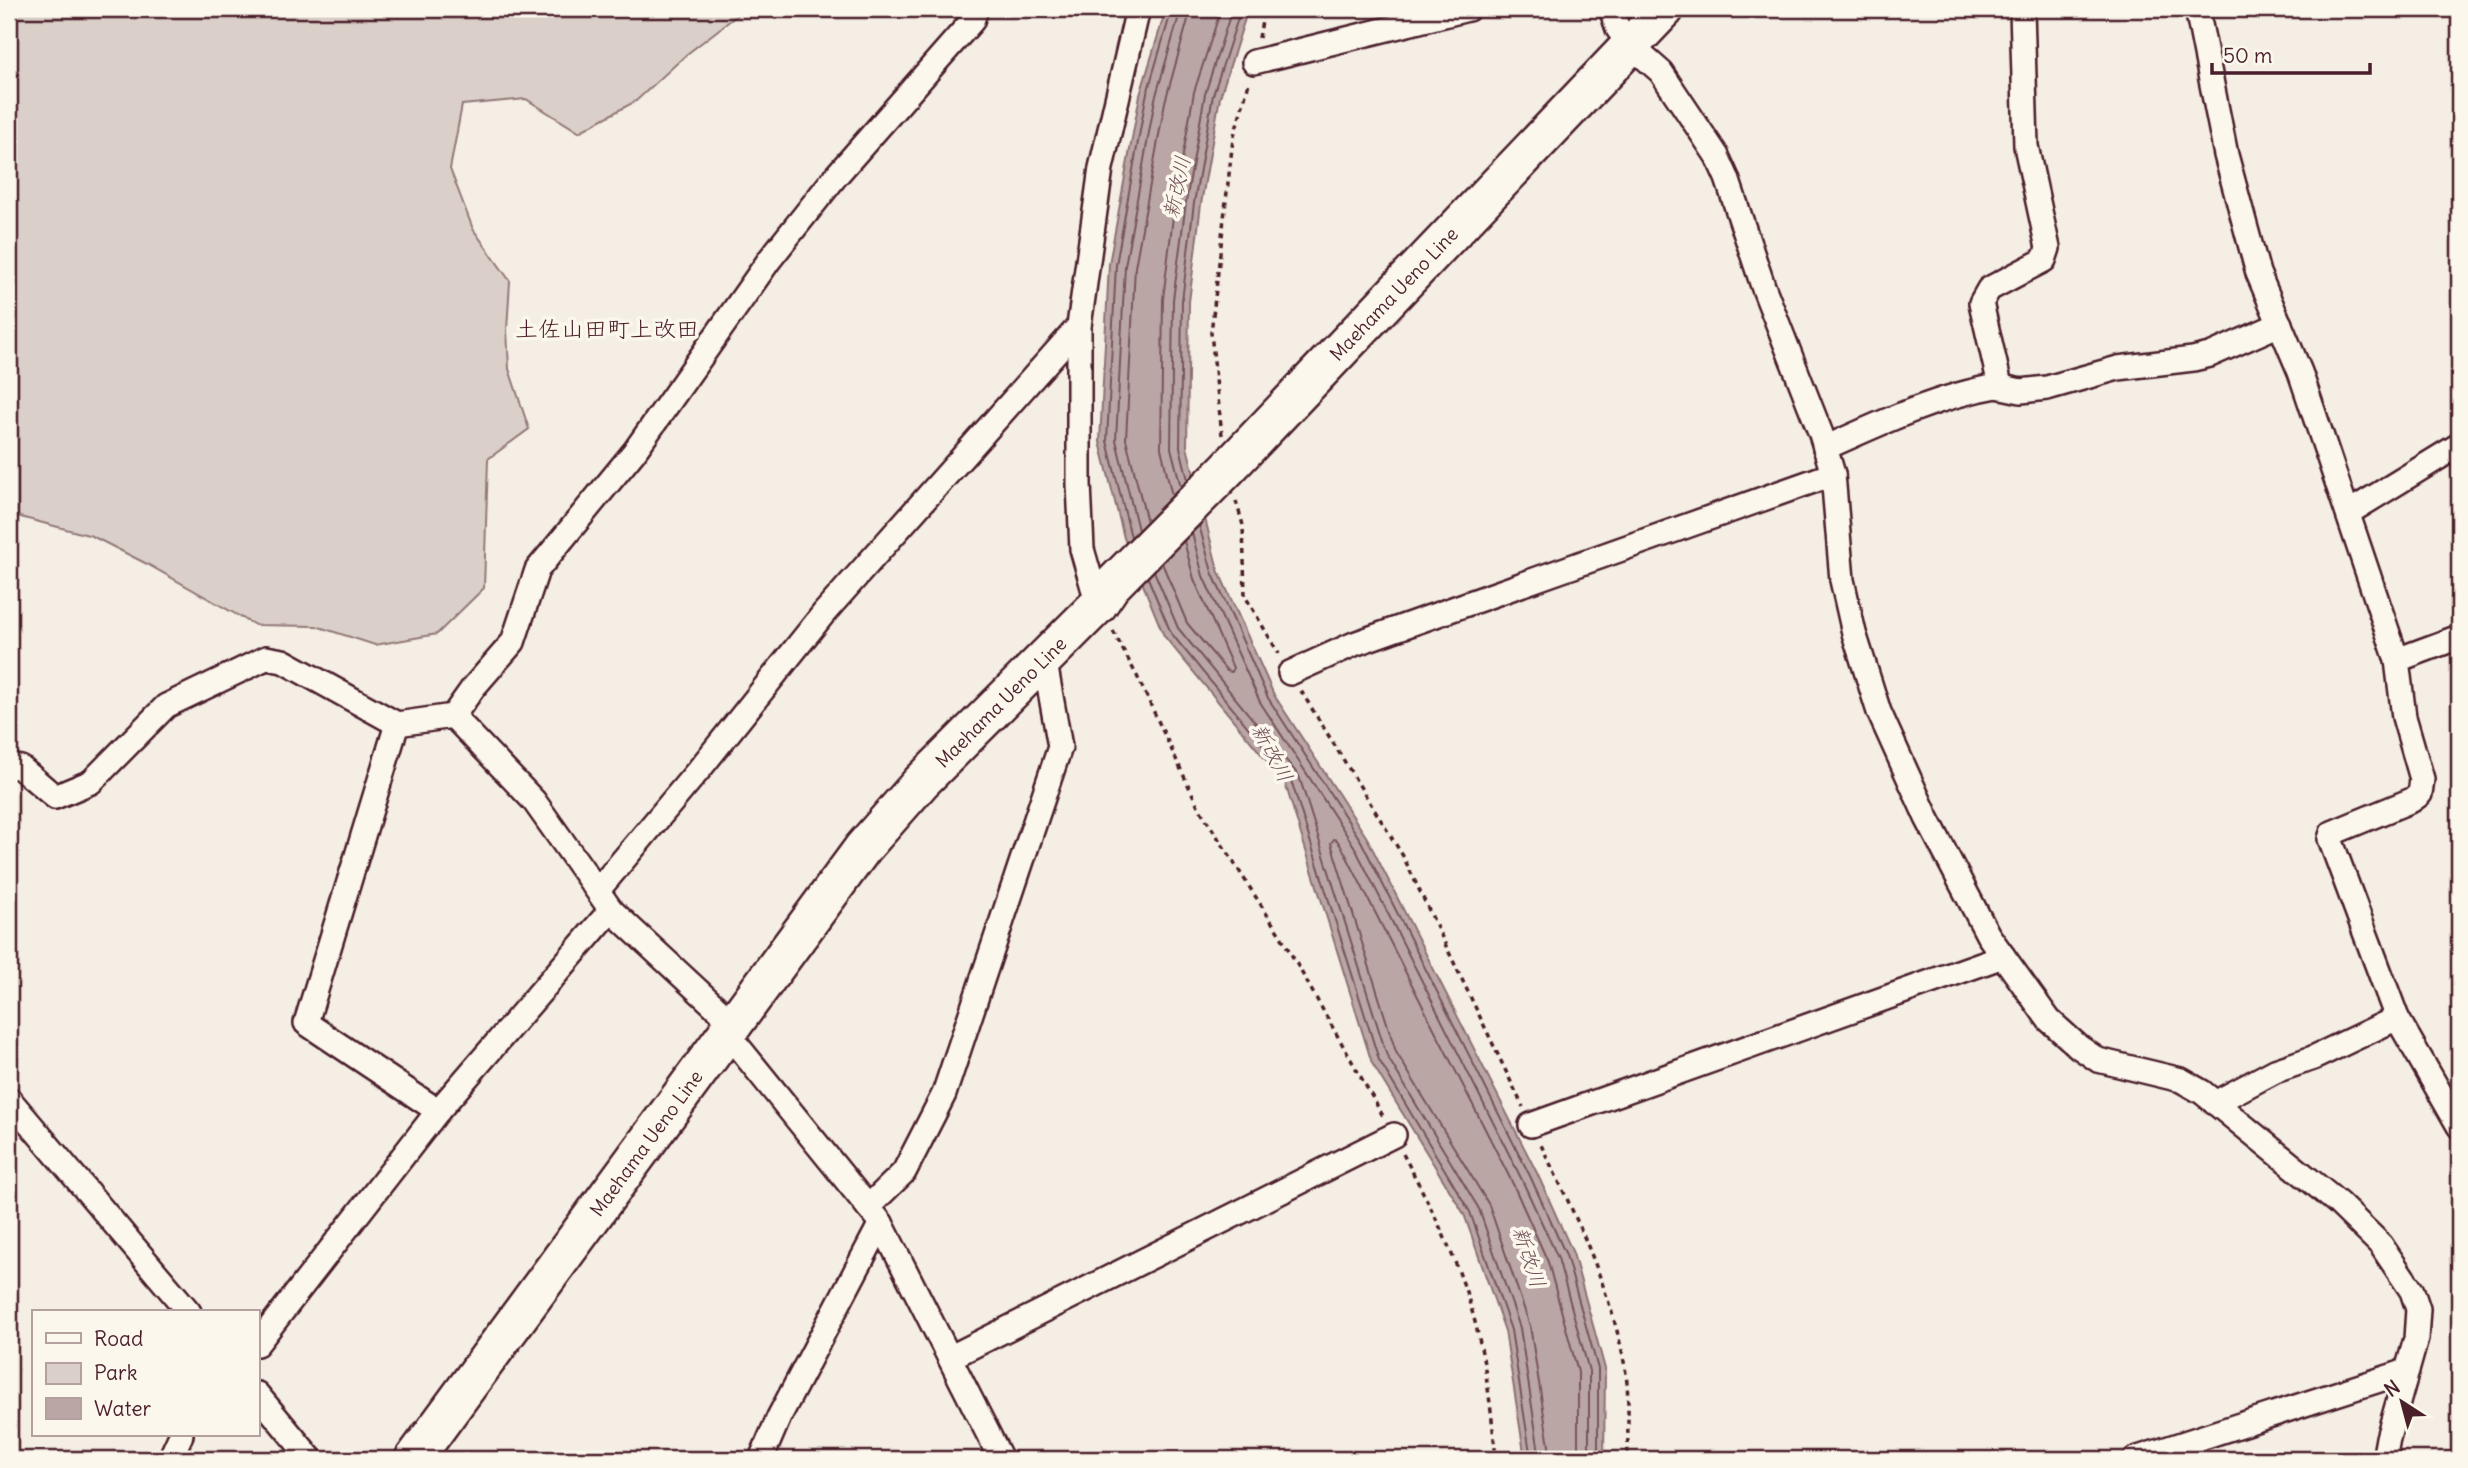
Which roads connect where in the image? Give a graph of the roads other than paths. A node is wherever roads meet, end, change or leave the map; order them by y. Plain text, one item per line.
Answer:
1 (976, 9) edge
2 (1138, 9) edge
3 (1468, 9) edge
4 (1611, 9) edge
5 (1665, 9) edge
6 (2022, 9) edge
7 (2197, 9) edge
8 (1629, 44) junction
9 (1254, 62) road end
10 (2280, 324) junction
11 (1079, 326) junction
12 (1997, 386) junction
13 (2459, 445) edge
14 (1825, 448) junction
15 (1833, 474) junction
16 (2348, 513) junction
17 (1105, 595) junction
18 (2459, 637) edge
19 (1044, 657) junction
20 (2397, 660) junction
21 (1290, 673) road end
22 (453, 716) junction
23 (397, 723) junction
24 (9, 765) edge
25 (598, 890) junction
26 (611, 910) junction
27 (2003, 956) junction
28 (2397, 1018) junction
29 (731, 1030) junction
30 (9, 1099) edge
31 (2215, 1103) junction
32 (438, 1111) junction
33 (1531, 1125) road end
34 (2459, 1126) edge
35 (1394, 1135) road end
36 (875, 1215) junction
37 (187, 1310) edge
38 (259, 1341) edge
39 (951, 1357) junction
40 (2407, 1371) junction
41 (259, 1396) edge
42 (181, 1436) edge
43 (170, 1459) edge
44 (311, 1459) edge
45 (414, 1459) edge
46 (761, 1459) edge
47 (1001, 1459) edge
48 (2135, 1459) edge
49 (2388, 1459) edge

1 - 22 street
2 - 11 street
3 - 9 street
4 - 8 street
5 - 8 main road, Maehama Ueno Line
6 - 12 street
7 - 10 street
8 - 14 street
8 - 17 main road, Maehama Ueno Line
10 - 12 street
10 - 16 street
11 - 17 street
11 - 25 street
12 - 14 street
13 - 16 street
14 - 15 street
15 - 21 street
15 - 27 street
16 - 20 street
17 - 19 main road, Maehama Ueno Line
18 - 20 street
19 - 29 main road, Maehama Ueno Line
19 - 36 street
20 - 28 street
22 - 23 street
22 - 25 street
23 - 24 street
23 - 32 street
25 - 26 street
26 - 29 street
26 - 32 street
27 - 31 street
27 - 33 street
28 - 31 street
28 - 34 street
29 - 36 street
29 - 45 main road, Maehama Ueno Line
30 - 37 street
31 - 40 street
32 - 38 street
35 - 39 street
36 - 39 street
36 - 46 street
39 - 47 street
40 - 48 street
40 - 49 street
41 - 44 street
42 - 43 street

